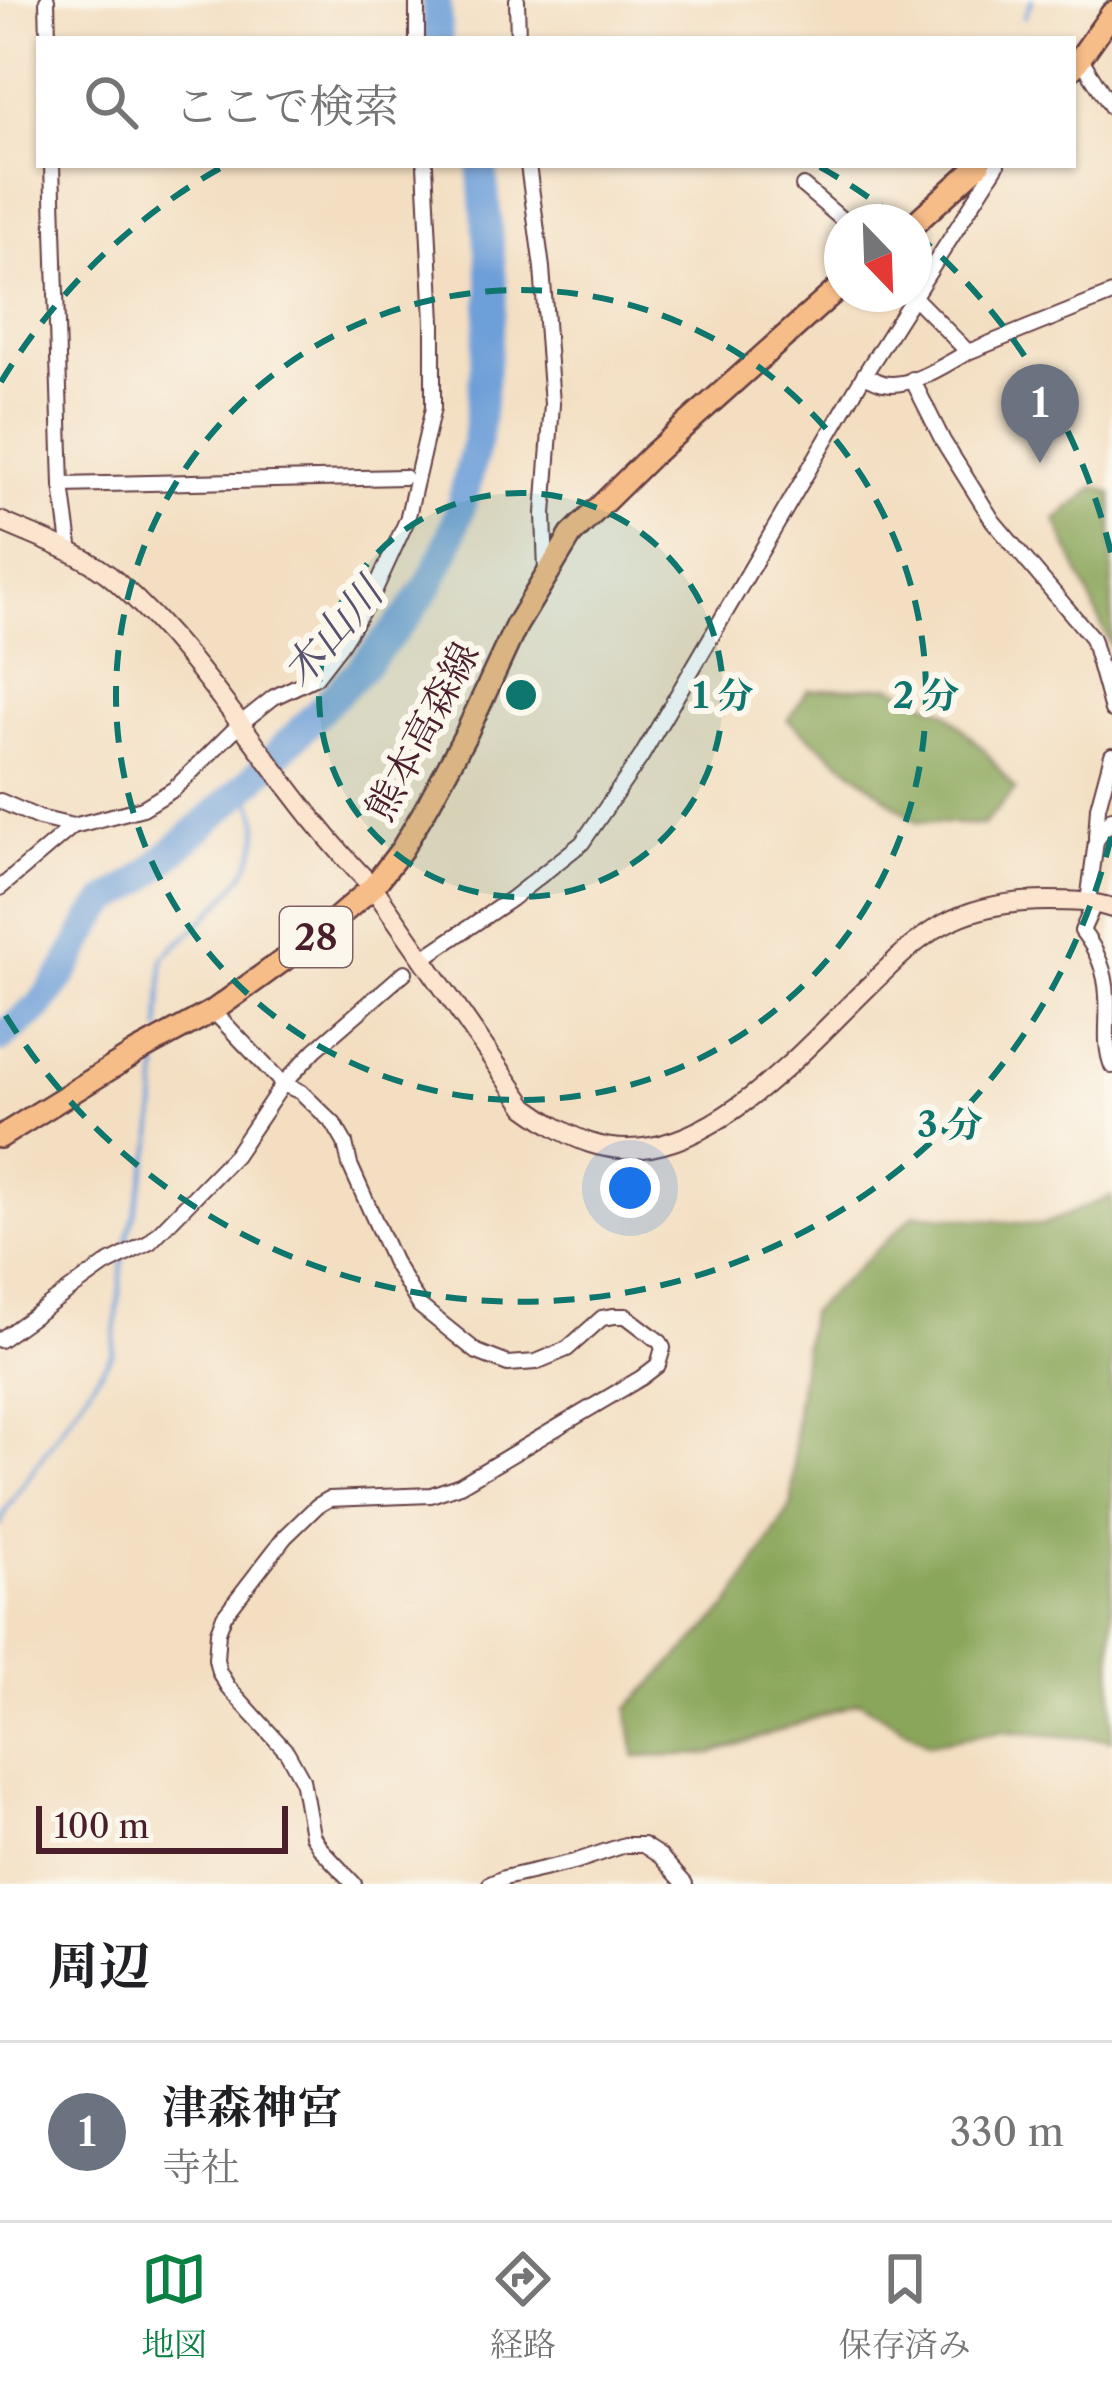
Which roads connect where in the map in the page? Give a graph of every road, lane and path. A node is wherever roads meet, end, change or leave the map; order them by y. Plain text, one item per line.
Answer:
1 (47, 0) edge
2 (418, 0) edge
3 (518, 0) edge
4 (1112, 13) edge
5 (48, 36) edge
6 (417, 36) edge
7 (518, 36) edge
8 (1077, 64) edge
9 (1112, 108) edge
10 (52, 168) edge
11 (425, 168) edge
12 (528, 168) edge
13 (976, 168) edge
14 (995, 168) edge
15 (802, 186) dead end
16 (824, 204) edge
17 (932, 208) edge
18 (932, 268) edge
19 (1112, 294) edge
20 (824, 301) edge
21 (904, 312) edge
22 (929, 312) edge
23 (968, 352) junction
24 (864, 375) junction
25 (912, 379) junction
26 (404, 477) dead end
27 (62, 485) junction
28 (0, 521) edge
29 (71, 553) junction
30 (546, 576) junction
31 (1112, 710) edge
32 (246, 730) junction
33 (1112, 754) edge
34 (0, 801) edge
35 (1112, 818) edge
36 (73, 826) junction
37 (1096, 841) junction
38 (373, 887) junction
39 (0, 888) edge
40 (1088, 902) junction
41 (1112, 908) edge
42 (431, 953) dead end
43 (405, 972) dead end
44 (212, 1011) junction
45 (1112, 1066) edge
46 (283, 1084) junction
47 (0, 1138) edge
48 (0, 1340) edge
49 (354, 1884) edge
50 (490, 1884) edge
51 (686, 1884) edge

1 - 5 street
2 - 6 street
3 - 7 street
4 - 8 main road
8 - 9 street
10 - 27 street
11 - 32 street
12 - 30 street
13 - 17 main road
14 - 18 street
15 - 16 street
19 - 23 street
20 - 30 main road, 熊本高森線 / 28
21 - 24 street
22 - 23 street
23 - 25 street
24 - 25 street
24 - 42 street
25 - 31 street
26 - 27 street
27 - 29 street
28 - 29 street
29 - 32 street
30 - 38 main road, 熊本高森線 / 28
32 - 36 street
32 - 38 street
33 - 37 street
34 - 36 street
35 - 37 street
36 - 39 street
37 - 40 street
38 - 40 street
38 - 44 main road, 熊本高森線 / 28
40 - 41 street
40 - 45 street
43 - 46 street
44 - 46 street
44 - 47 main road, 熊本高森線 / 28
46 - 48 street
46 - 49 street
50 - 51 street

